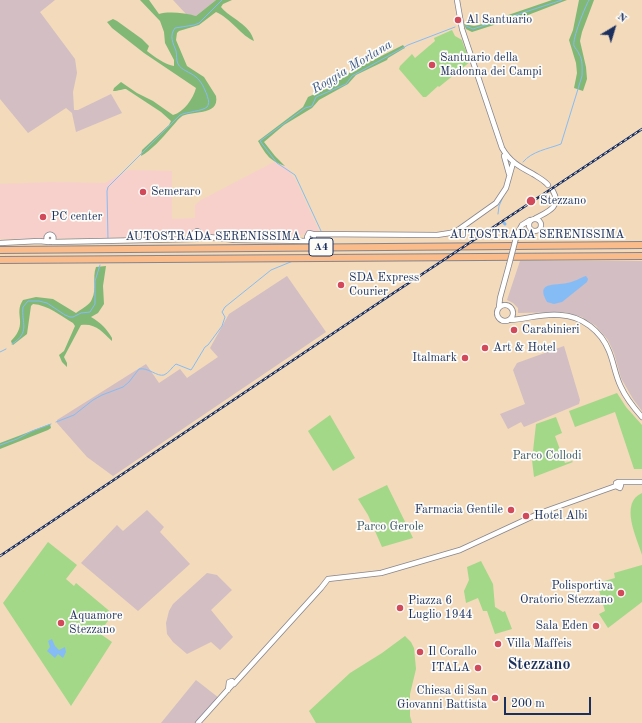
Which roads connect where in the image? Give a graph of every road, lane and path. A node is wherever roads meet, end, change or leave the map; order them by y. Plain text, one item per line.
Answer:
1 (457, 0) edge
2 (502, 148) junction
3 (513, 163) junction
4 (520, 167) junction
5 (509, 171) junction
6 (548, 185) dead end
7 (553, 191) dead end
8 (530, 220) junction
9 (538, 220) junction
10 (521, 227) junction
11 (530, 229) junction
12 (52, 240) junction
13 (39, 241) junction
14 (0, 243) edge
15 (642, 245) edge
16 (0, 250) edge
17 (642, 256) edge
18 (0, 260) edge
19 (502, 292) junction
20 (505, 304) junction
21 (499, 307) junction
22 (514, 313) junction
23 (523, 318) junction
24 (511, 320) junction
25 (642, 417) edge
26 (642, 483) edge
27 (198, 723) edge

1 - 2 street
2 - 3 street
2 - 5 street
3 - 4 street
3 - 5 street
4 - 5 street
4 - 6 street
5 - 12 street
7 - 9 street
8 - 9 street
8 - 10 street
8 - 11 street
9 - 11 street
10 - 11 street
10 - 19 street, bridge
12 - 13 street
12 - 13 street
13 - 14 street
15 - 16 highway, AUTOSTRADA SERENISSIMA / A4
17 - 18 highway, AUTOSTRADA SERENISSIMA / A4
19 - 20 street
19 - 21 street
20 - 21 street
20 - 22 street
21 - 24 street
22 - 23 street
22 - 24 street
23 - 24 street
23 - 25 street
26 - 27 street

